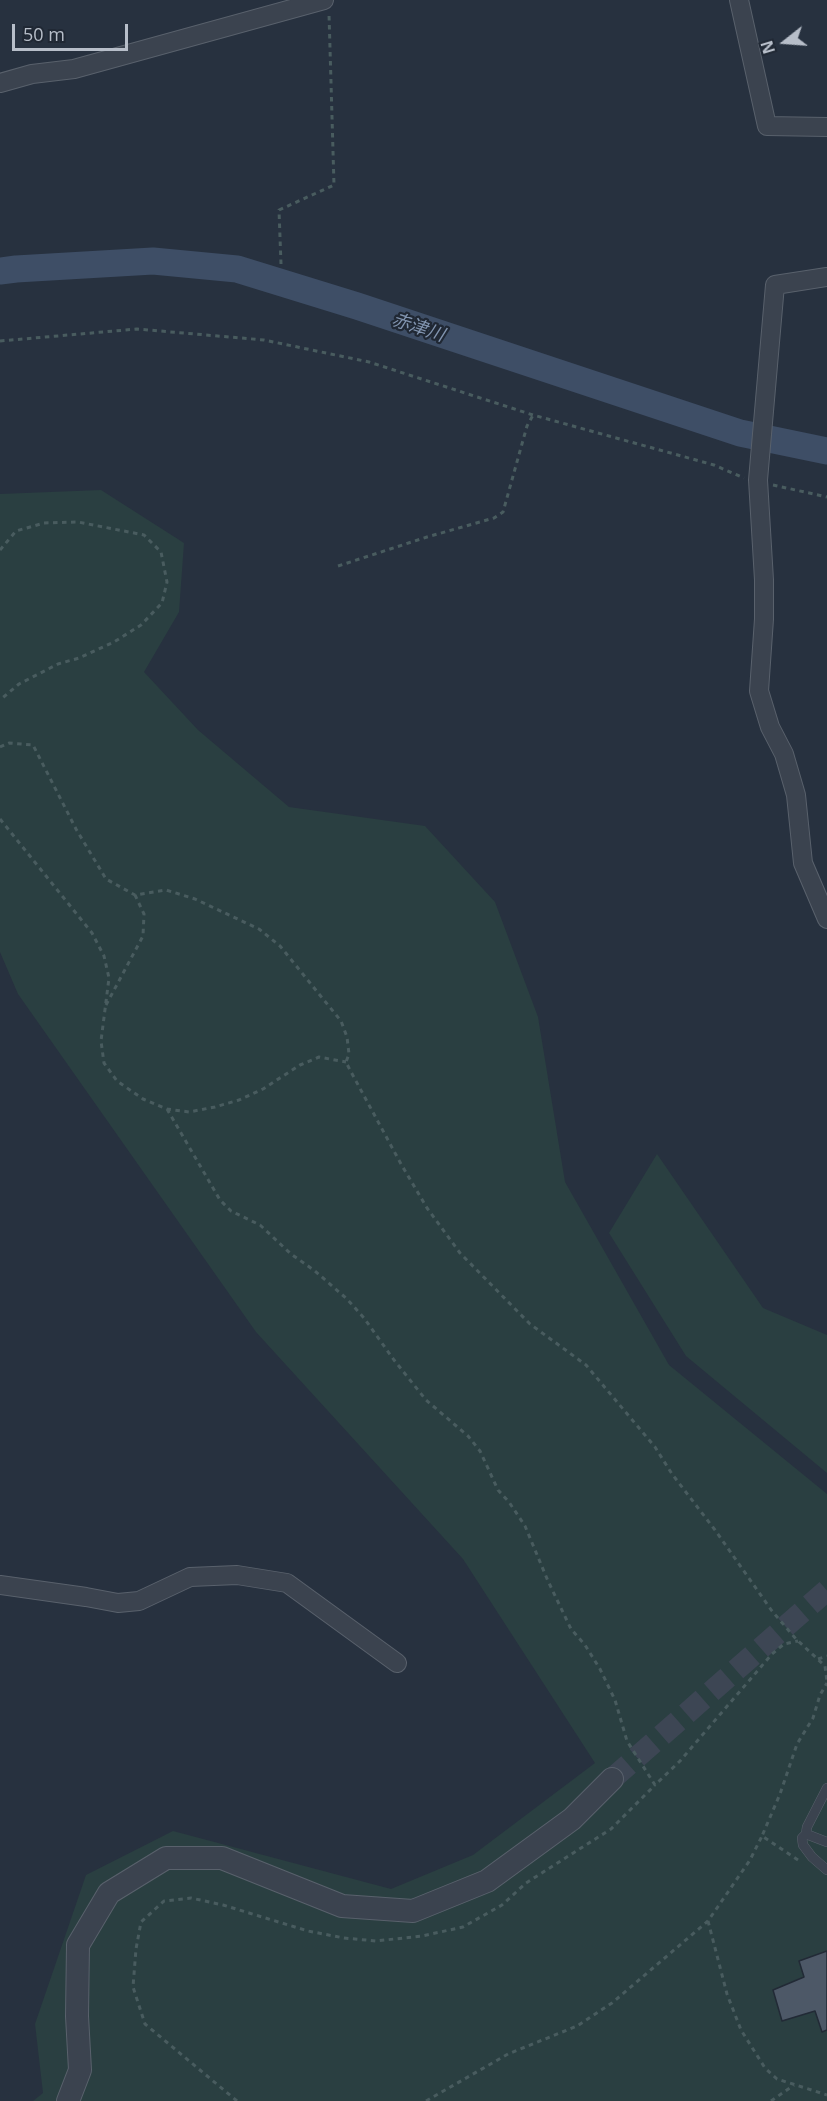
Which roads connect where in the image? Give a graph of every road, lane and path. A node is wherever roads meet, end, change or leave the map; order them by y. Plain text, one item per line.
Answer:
1 (739, 0) edge
2 (327, 6) edge
3 (0, 83) edge
4 (827, 127) edge
5 (281, 264) dead end
6 (827, 277) edge
7 (0, 341) edge
8 (533, 415) junction
9 (758, 482) junction
10 (827, 497) edge
11 (0, 550) edge
12 (338, 566) dead end
13 (0, 700) edge
14 (0, 747) edge
15 (0, 819) edge
16 (135, 895) junction
17 (827, 919) edge
18 (106, 1005) junction
19 (346, 1062) junction
20 (167, 1110) junction
21 (0, 1585) edge
22 (798, 1641) junction
23 (827, 1656) edge
24 (818, 1659) junction
25 (397, 1663) dead end
26 (827, 1683) edge
27 (612, 1779) tunnel mouth
28 (655, 1785) junction
29 (827, 1788) edge
30 (806, 1834) junction
31 (762, 1836) junction
32 (827, 1842) edge
33 (799, 1861) dead end
34 (827, 1870) edge
35 (708, 1921) junction
36 (794, 2085) junction
37 (827, 2095) edge
38 (68, 2101) edge
39 (237, 2101) edge
40 (426, 2101) edge
41 (771, 2101) edge

1 - 4 street
2 - 3 street
2 - 5 path
6 - 9 street
7 - 8 path
8 - 9 path
8 - 12 path
9 - 10 path
9 - 17 street
11 - 13 path
14 - 16 path
15 - 18 path
16 - 18 path
16 - 19 path
18 - 20 path
19 - 20 path
19 - 22 path
20 - 28 path
21 - 25 street
22 - 24 path
22 - 28 path
23 - 24 path
24 - 26 path
26 - 31 path
27 - 38 street
28 - 39 path
29 - 30 lane
30 - 32 lane
30 - 34 lane
31 - 33 path
31 - 35 path
35 - 36 path
35 - 40 path
36 - 37 path
36 - 41 path

